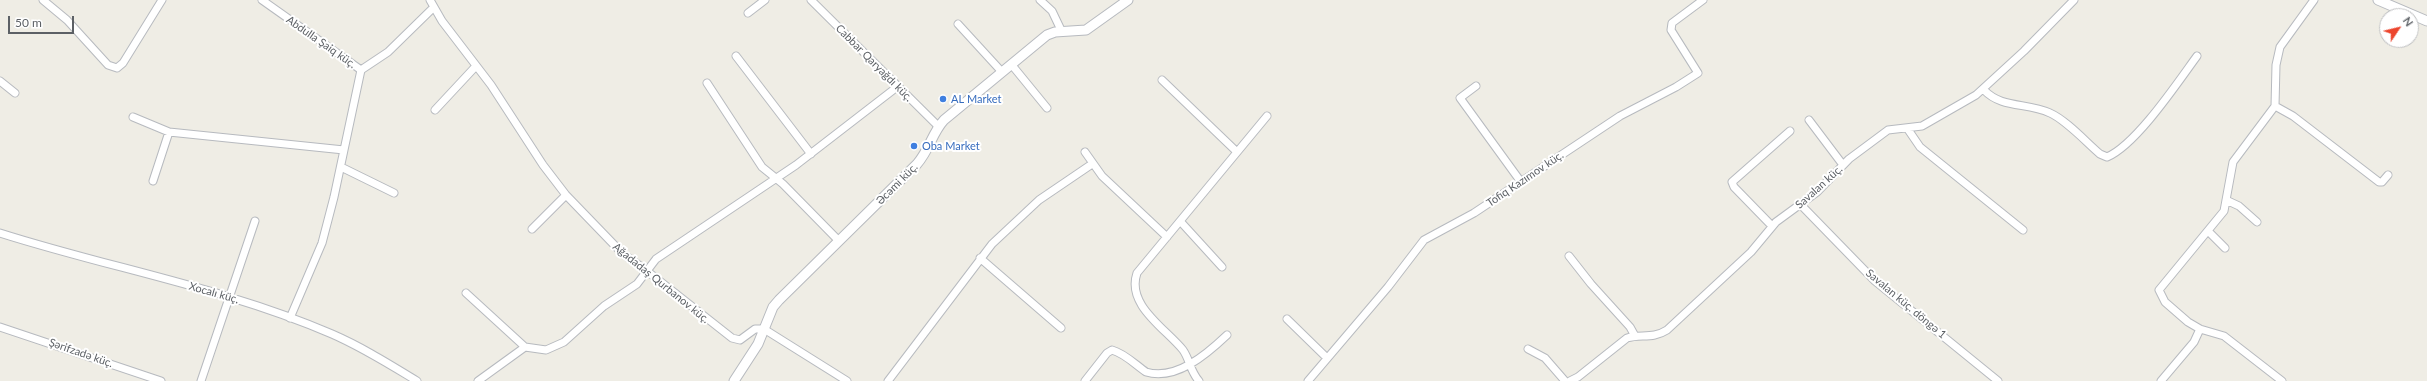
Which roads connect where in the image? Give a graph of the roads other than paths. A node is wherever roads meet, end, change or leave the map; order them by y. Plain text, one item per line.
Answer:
1 (43, 0) edge
2 (162, 0) edge
3 (262, 0) edge
4 (430, 0) edge
5 (765, 0) edge
6 (811, 0) edge
7 (1040, 0) edge
8 (1128, 0) edge
9 (1703, 0) edge
10 (2074, 0) edge
11 (2314, 0) edge
12 (2378, 0) edge
13 (433, 8) junction
14 (748, 13) dead end
15 (2427, 21) edge
16 (958, 24) dead end
17 (1062, 32) junction
18 (736, 56) dead end
19 (2197, 56) dead end
20 (1011, 64) junction
21 (476, 66) junction
22 (360, 70) junction
23 (1002, 72) junction
24 (1162, 80) dead end
25 (0, 81) edge
26 (707, 83) dead end
27 (1476, 86) dead end
28 (897, 87) junction
29 (1984, 90) junction
30 (15, 93) dead end
31 (2275, 106) junction
32 (1047, 108) dead end
33 (435, 110) dead end
34 (1267, 116) dead end
35 (133, 117) dead end
36 (1809, 120) dead end
37 (938, 126) junction
38 (1907, 128) junction
39 (1790, 131) dead end
40 (169, 132) junction
41 (344, 150) junction
42 (1084, 152) dead end
43 (1237, 152) junction
44 (811, 154) junction
45 (1092, 164) junction
46 (1843, 165) junction
47 (341, 167) junction
48 (2388, 175) dead end
49 (776, 177) junction
50 (153, 181) dead end
51 (1521, 182) junction
52 (394, 193) dead end
53 (566, 195) junction
54 (2226, 200) junction
55 (1801, 205) junction
56 (255, 221) dead end
57 (1180, 221) junction
58 (2257, 222) dead end
59 (1772, 226) junction
60 (532, 229) dead end
61 (2023, 230) dead end
62 (2208, 232) junction
63 (0, 233) edge
64 (1166, 237) junction
65 (839, 241) junction
66 (2225, 248) dead end
67 (1569, 256) dead end
68 (980, 258) junction
69 (1222, 266) dead end
70 (647, 271) junction
71 (466, 293) dead end
72 (230, 297) junction
73 (290, 318) junction
74 (1287, 319) dead end
75 (0, 327) edge
76 (1061, 328) dead end
77 (764, 329) junction
78 (2200, 329) junction
79 (1227, 335) dead end
80 (1635, 336) junction
81 (525, 347) junction
82 (1528, 349) dead end
83 (1327, 358) junction
84 (1190, 369) junction
85 (161, 381) edge
86 (202, 381) edge
87 (417, 381) edge
88 (478, 381) edge
89 (734, 381) edge
90 (847, 381) edge
91 (888, 381) edge
92 (1085, 381) edge
93 (1199, 381) edge
94 (1308, 381) edge
95 (1565, 381) edge
96 (1570, 381) edge
97 (1998, 381) edge
98 (2161, 381) edge
99 (2282, 381) edge

1 - 2 street
3 - 22 street, Abdulla Şaiq küç.
4 - 13 street, Ağadadaş Qurbanov küç.
5 - 14 street
6 - 28 street, Cabbar Qaryağdı küç.
7 - 17 street
8 - 17 street
9 - 51 street, Tofiq Kazımov küç.
10 - 29 street, Savalan küç.
11 - 31 street
12 - 15 street
13 - 21 street, Ağadadaş Qurbanov küç.
13 - 22 street
16 - 23 street
17 - 20 street
18 - 44 street
19 - 29 street
20 - 23 street
20 - 32 street
21 - 33 street
21 - 53 street, Ağadadaş Qurbanov küç.
22 - 41 street
23 - 37 street
24 - 43 street
25 - 30 street
26 - 49 street
27 - 51 street
28 - 37 street, Cabbar Qaryağdı küç.
28 - 44 street
29 - 38 street, Savalan küç.
31 - 48 street
31 - 54 street
34 - 43 street
35 - 40 street
36 - 46 street
37 - 65 street, Əcəmi küç.
38 - 46 street, Savalan küç.
38 - 61 street
39 - 59 street
40 - 41 street
40 - 50 street
41 - 47 street
42 - 45 street
43 - 57 street
44 - 49 street
45 - 64 street
45 - 68 street
46 - 55 street, Savalan küç.
47 - 52 street
47 - 73 street
49 - 65 street
49 - 70 street
51 - 83 street, Tofiq Kazımov küç.
53 - 60 street
53 - 70 street, Ağadadaş Qurbanov küç.
54 - 58 street
54 - 62 street
55 - 59 street, Savalan küç.
55 - 97 street, Savalan küç. döngə 1
56 - 72 street
57 - 64 street
57 - 69 street
59 - 80 street, Savalan küç.
62 - 66 street
62 - 78 street
63 - 72 street, Xocalı küç.
64 - 84 street
65 - 77 street, Əcəmi küç.
67 - 80 street
68 - 76 street
68 - 91 street
70 - 77 street, Ağadadaş Qurbanov küç.
70 - 81 street
71 - 81 street
72 - 73 street, Xocalı küç.
72 - 86 street
73 - 87 street, Xocalı küç.
74 - 83 street
75 - 85 street, Şərifzadə küç.
77 - 89 street, Əcəmi küç.
77 - 90 street
78 - 98 street
78 - 99 street
79 - 84 street
80 - 96 street, Savalan küç.
81 - 88 street
82 - 95 street
83 - 94 street, Tofiq Kazımov küç.
84 - 92 street
84 - 93 street

